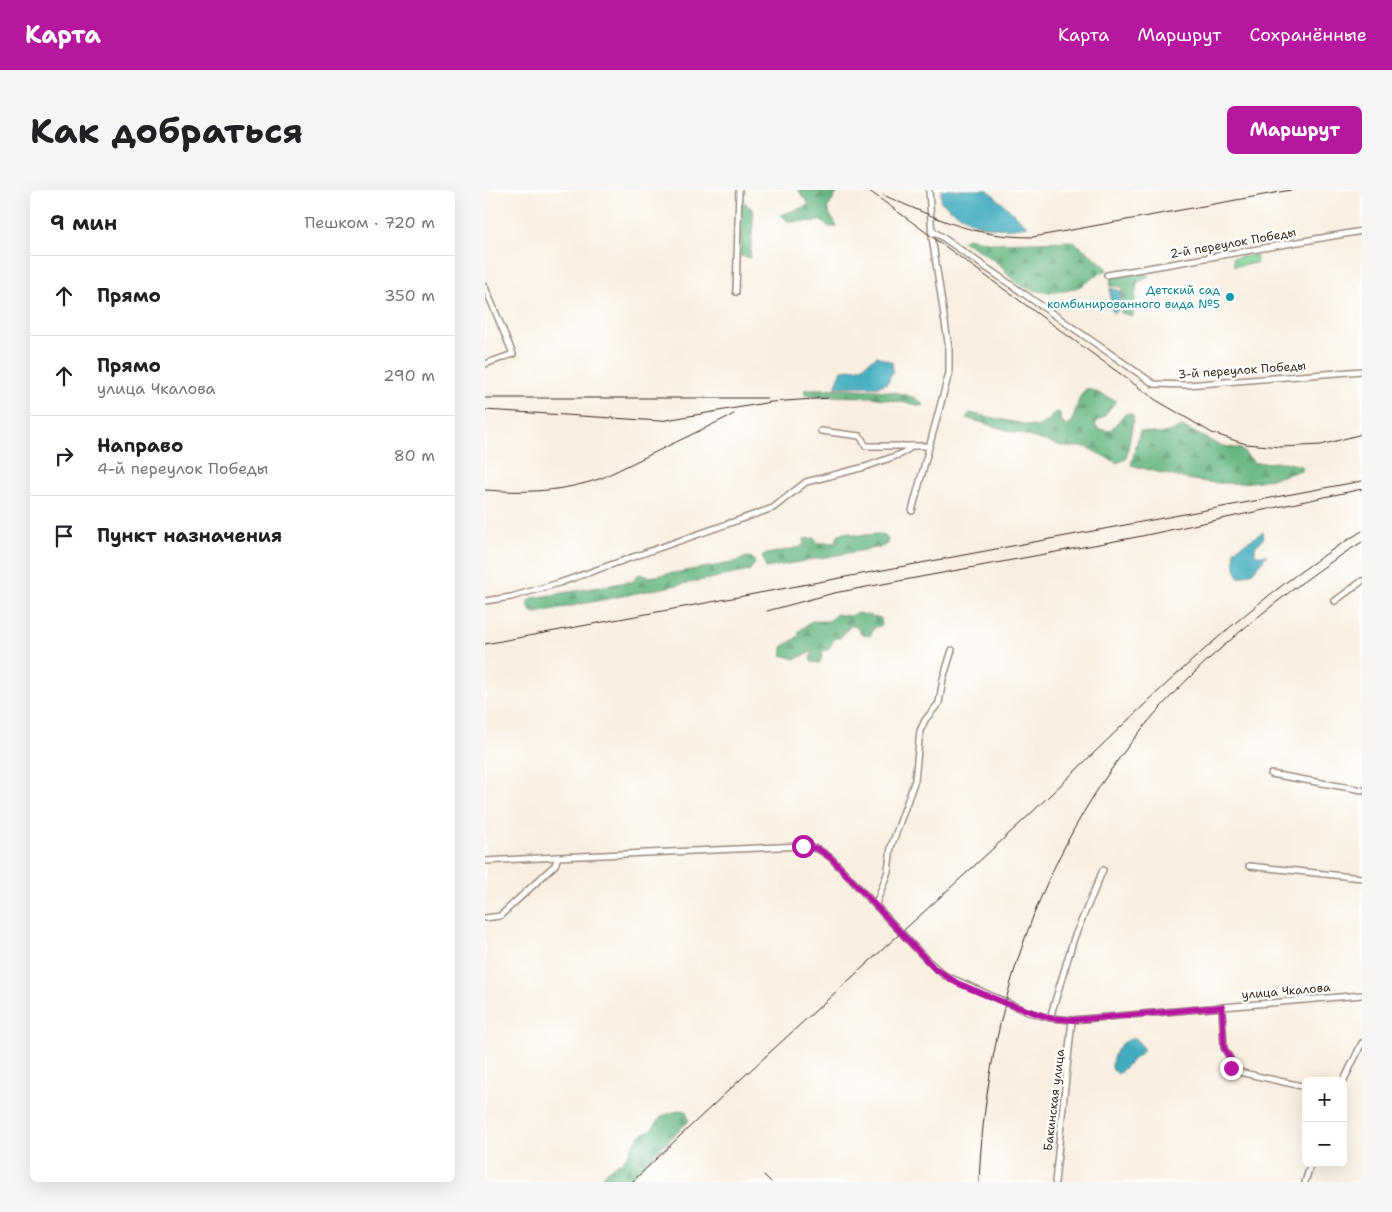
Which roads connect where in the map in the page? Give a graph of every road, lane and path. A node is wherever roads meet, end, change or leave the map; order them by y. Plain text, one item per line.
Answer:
1 (739, 190) edge
2 (929, 190) edge
3 (932, 230) junction
4 (1362, 231) edge
5 (1107, 275) dead end
6 (485, 287) edge
7 (736, 292) dead end
8 (485, 364) edge
9 (1362, 371) edge
10 (821, 432) dead end
11 (913, 446) junction
12 (927, 446) junction
13 (912, 510) dead end
14 (1362, 582) edge
15 (1335, 600) dead end
16 (485, 601) edge
17 (952, 650) dead end
18 (1271, 774) dead end
19 (1362, 790) edge
20 (557, 857) junction
21 (485, 861) edge
22 (1249, 866) dead end
23 (1103, 870) dead end
24 (1362, 878) edge
25 (876, 904) junction
26 (485, 918) edge
27 (1362, 995) edge
28 (1222, 1007) junction
29 (1050, 1018) junction
30 (1073, 1020) junction
31 (1362, 1043) edge
32 (1345, 1077) edge
33 (1302, 1086) edge
34 (1310, 1167) edge
35 (1055, 1182) edge
36 (1305, 1182) edge

1 - 7 street
2 - 3 street
3 - 9 street, 3-й переулок Победы
3 - 12 street
4 - 5 street, 2-й переулок Победы
6 - 8 street
10 - 11 street
11 - 12 street
11 - 16 street
12 - 13 street
14 - 15 street
17 - 25 street
18 - 19 street
20 - 21 street, улица Чкалова
20 - 25 street, улица Чкалова
20 - 26 street
22 - 24 street
23 - 29 street
25 - 29 street, улица Чкалова
27 - 28 street, улица Чкалова
28 - 30 street, улица Чкалова
28 - 33 street
29 - 30 street, улица Чкалова
30 - 35 street, Бакинская улица
31 - 32 street
34 - 36 street

